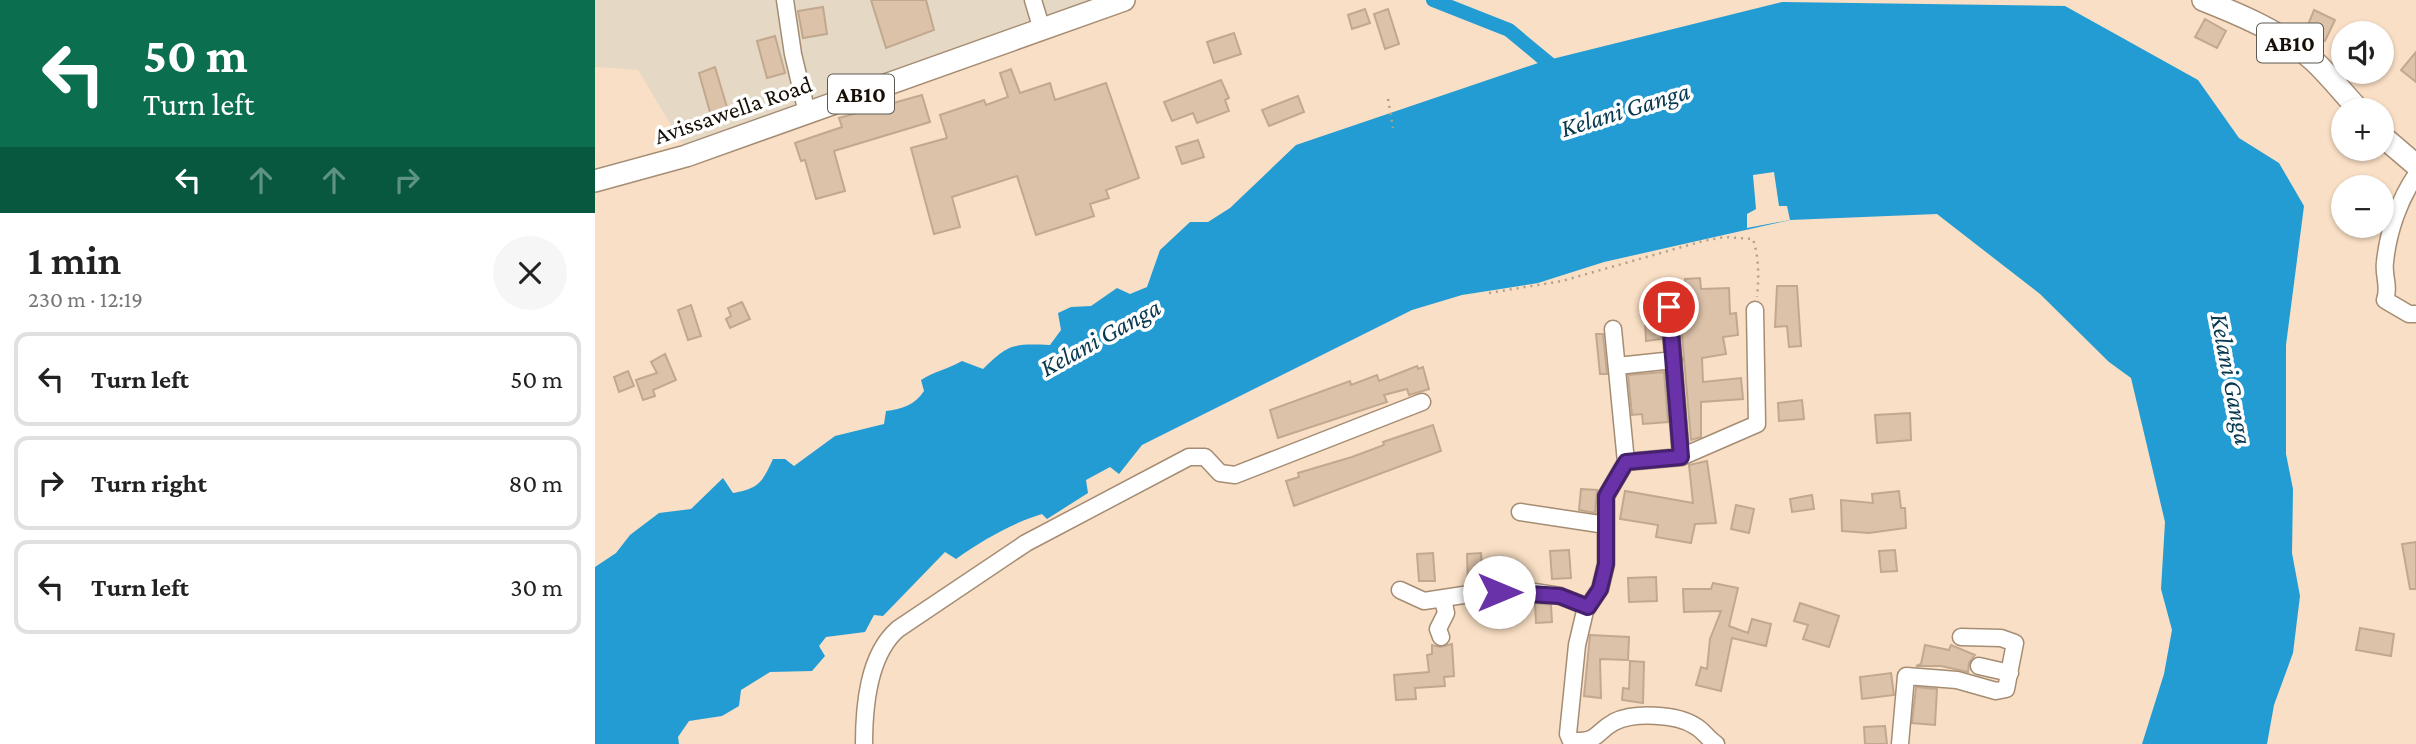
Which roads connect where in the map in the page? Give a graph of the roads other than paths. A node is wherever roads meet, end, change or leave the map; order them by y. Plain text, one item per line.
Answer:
1 (785, 0) edge
2 (1033, 0) edge
3 (1124, 0) edge
4 (2203, 0) edge
5 (1083, 6) edge
6 (1042, 30) junction
7 (2348, 98) edge
8 (807, 113) junction
9 (2394, 146) edge
10 (2416, 165) edge
11 (2416, 175) edge
12 (595, 181) edge
13 (1669, 307) dead end
14 (1755, 310) road end
15 (2416, 314) edge
16 (1613, 328) dead end
17 (1674, 360) junction
18 (1617, 366) junction
19 (1422, 402) dead end
20 (1681, 457) junction
21 (1626, 462) junction
22 (1520, 512) dead end
23 (1606, 525) junction
24 (1400, 590) dead end
25 (1443, 599) junction
26 (1588, 607) junction
27 (1441, 637) dead end
28 (1961, 637) dead end
29 (1979, 666) dead end
30 (2010, 673) junction
31 (864, 744) edge
32 (1716, 744) edge
33 (1900, 744) edge

1 - 8 street
2 - 6 street
3 - 5 main road, Avissawella Road / AB10
4 - 7 main road, AB10
5 - 6 main road, Avissawella Road / AB10
6 - 8 main road, Avissawella Road / AB10
8 - 12 main road, Avissawella Road / AB10
9 - 10 main road
11 - 15 street
13 - 17 street
14 - 20 street
16 - 18 street
17 - 18 street
17 - 20 street
18 - 21 street
19 - 31 street
20 - 21 street
21 - 23 street
22 - 23 street
23 - 26 street
24 - 25 street
25 - 26 street
25 - 27 street
26 - 32 street
28 - 30 street
29 - 30 street
30 - 33 street

